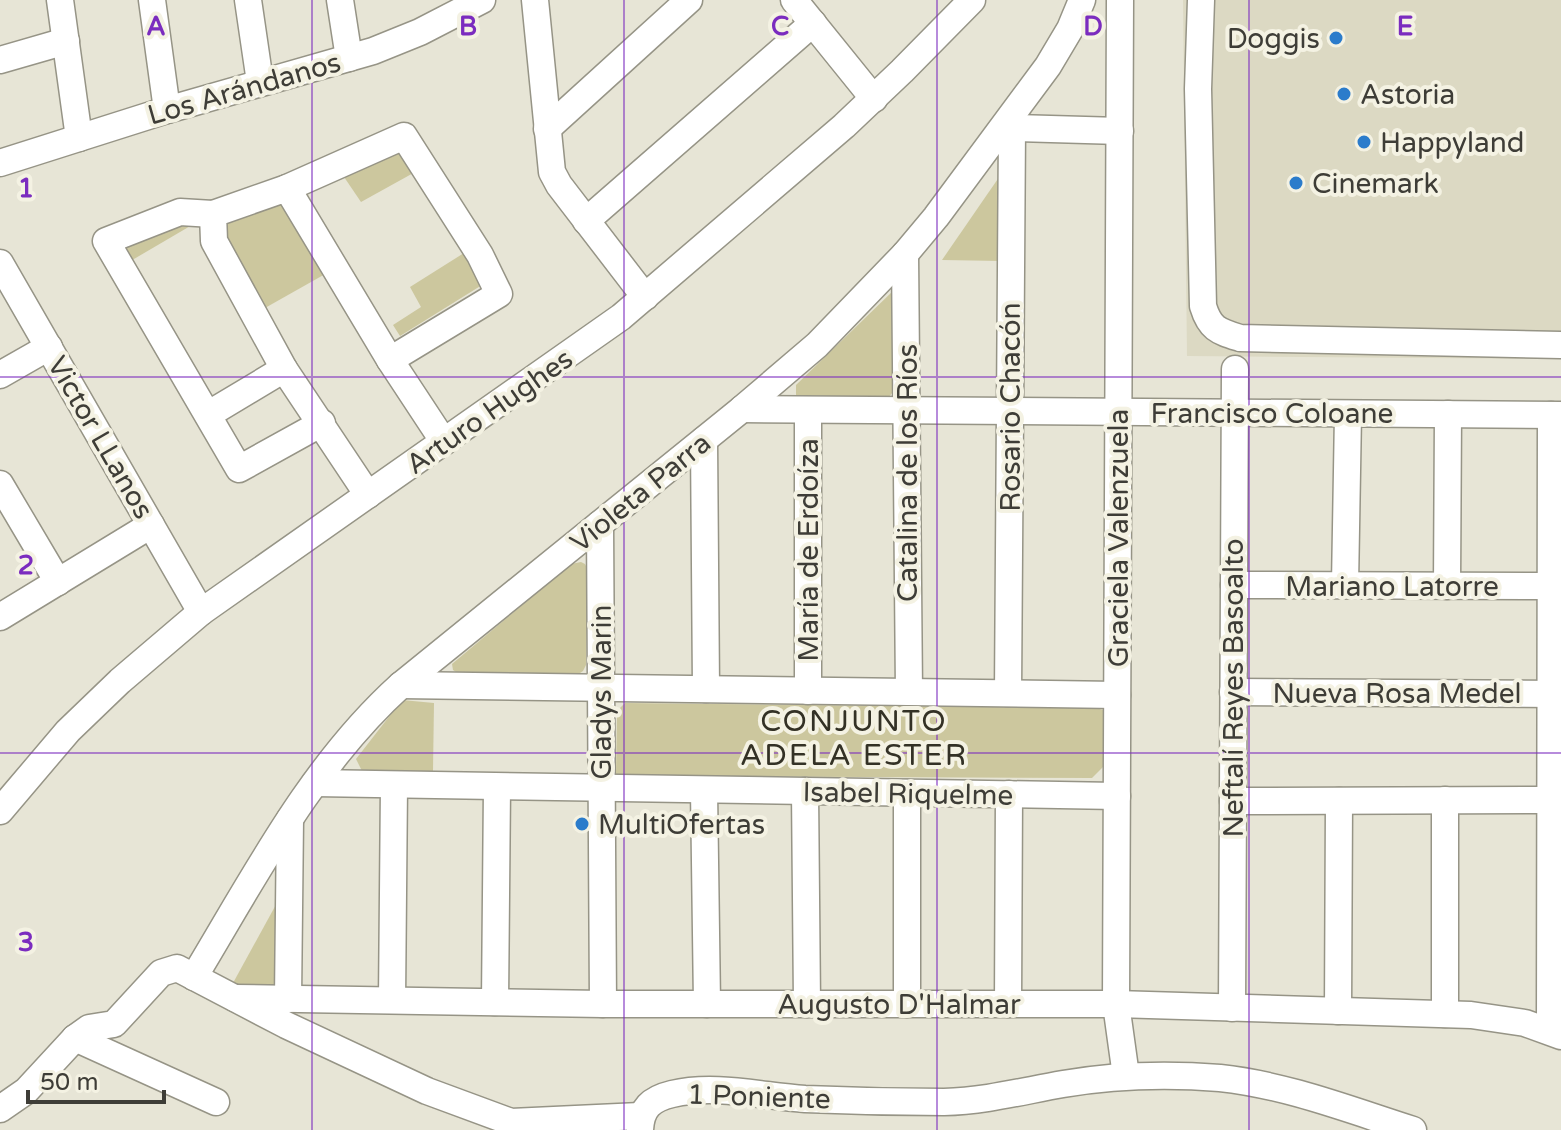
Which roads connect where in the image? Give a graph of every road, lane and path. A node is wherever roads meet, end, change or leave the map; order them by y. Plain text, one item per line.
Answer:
1 (60, 0) edge
2 (152, 0) edge
3 (248, 0) edge
4 (340, 0) edge
5 (482, 0) edge
6 (535, 0) edge
7 (689, 0) edge
8 (794, 0) edge
9 (972, 0) edge
10 (1082, 0) edge
11 (1120, 0) edge
12 (1201, 0) edge
13 (440, 11) edge
14 (813, 23) junction
15 (66, 41) junction
16 (349, 58) junction
17 (0, 60) edge
18 (260, 82) junction
19 (874, 99) junction
20 (167, 110) junction
21 (1009, 126) junction
22 (547, 129) junction
23 (1120, 131) junction
24 (79, 138) junction
25 (0, 163) edge
26 (287, 188) junction
27 (213, 214) junction
28 (586, 221) junction
29 (905, 254) junction
30 (0, 263) edge
31 (645, 297) junction
32 (1561, 345) edge
33 (49, 347) junction
34 (390, 360) junction
35 (284, 369) junction
36 (1235, 369) dead end
37 (0, 375) edge
38 (742, 409) junction
39 (808, 410) junction
40 (907, 410) junction
41 (1010, 411) junction
42 (1118, 412) junction
43 (1234, 413) junction
44 (209, 414) junction
45 (1348, 414) junction
46 (1448, 414) junction
47 (1556, 415) edge
48 (322, 423) junction
49 (704, 440) junction
50 (444, 442) junction
51 (0, 484) edge
52 (368, 495) junction
53 (600, 524) junction
54 (151, 525) junction
55 (58, 582) junction
56 (1234, 585) junction
57 (1345, 585) junction
58 (1447, 586) junction
59 (1551, 586) junction
60 (201, 612) junction
61 (0, 617) edge
62 (401, 685) junction
63 (601, 688) junction
64 (706, 689) junction
65 (808, 691) junction
66 (909, 692) junction
67 (1233, 692) junction
68 (1008, 693) junction
69 (1556, 694) edge
70 (1117, 695) junction
71 (315, 783) junction
72 (394, 785) junction
73 (497, 787) junction
74 (602, 789) junction
75 (704, 790) junction
76 (805, 791) junction
77 (907, 793) junction
78 (1009, 794) junction
79 (1117, 796) junction
80 (1445, 800) junction
81 (1549, 800) junction
82 (1233, 801) junction
83 (1339, 801) junction
84 (0, 811) edge
85 (290, 819) junction
86 (194, 977) junction
87 (235, 998) junction
88 (288, 999) junction
89 (392, 1000) junction
90 (495, 1002) junction
91 (603, 1004) junction
92 (707, 1004) junction
93 (807, 1004) junction
94 (907, 1004) junction
95 (1008, 1004) junction
96 (1116, 1004) junction
97 (1232, 1008) junction
98 (1338, 1011) junction
99 (1445, 1014) junction
100 (114, 1024) junction
101 (1556, 1033) edge
102 (75, 1038) junction
103 (104, 1052) junction
104 (1126, 1076) junction
105 (216, 1102) dead end
106 (0, 1109) edge
107 (640, 1123) edge
108 (510, 1126) edge
109 (1413, 1130) edge

1 - 15 street
2 - 20 street
3 - 18 street
4 - 16 street
5 - 13 street, Los Arándanos
6 - 22 street
7 - 22 street
8 - 14 street
9 - 19 street, Arturo Hughes
10 - 21 street, Violeta Parra
11 - 23 street, Graciela Valenzuela
12 - 32 street
13 - 16 street, Los Arándanos
14 - 19 street
14 - 28 street
15 - 17 street
15 - 24 street
16 - 18 street, Los Arándanos
18 - 20 street, Los Arándanos
19 - 31 street, Arturo Hughes
20 - 24 street, Los Arándanos
21 - 23 street
21 - 29 street, Violeta Parra
21 - 41 street, Rosario Chacón
22 - 28 street
23 - 42 street, Graciela Valenzuela
24 - 25 street, Los Arándanos
26 - 27 street
26 - 34 street
26 - 34 street
27 - 35 street
27 - 44 street
28 - 31 street
29 - 38 street, Violeta Parra
29 - 40 street, Catalina de los Ríos
30 - 33 street, Victor LLanos
31 - 50 street, Arturo Hughes
33 - 37 street
33 - 54 street, Victor LLanos
34 - 50 street
35 - 44 street
35 - 48 street
36 - 43 street, Neftalí Reyes Basoalto
38 - 39 street, Francisco Coloane
38 - 49 street, Violeta Parra
39 - 40 street, Francisco Coloane
39 - 65 street, María de Erdoíza
40 - 41 street, Francisco Coloane
40 - 66 street, Catalina de los Ríos
41 - 42 street, Francisco Coloane
41 - 68 street, Rosario Chacón
42 - 43 street, Francisco Coloane
42 - 70 street, Graciela Valenzuela
43 - 45 street, Francisco Coloane
43 - 56 street, Neftalí Reyes Basoalto
44 - 48 street
45 - 46 street, Francisco Coloane
45 - 57 street
46 - 47 street, Francisco Coloane
46 - 58 street
47 - 59 street
48 - 52 street
49 - 53 street, Violeta Parra
49 - 64 street
50 - 52 street, Arturo Hughes
51 - 55 street
52 - 60 street, Arturo Hughes
53 - 62 street, Violeta Parra
53 - 63 street, Gladys Marin
54 - 55 street
54 - 60 street, Victor LLanos
55 - 61 street
56 - 57 street, Mariano Latorre
56 - 67 street, Neftalí Reyes Basoalto
57 - 58 street, Mariano Latorre
58 - 59 street, Mariano Latorre
59 - 69 street
60 - 84 street, Arturo Hughes
62 - 63 street
62 - 71 street, Violeta Parra
63 - 64 street
63 - 74 street, Gladys Marin
64 - 65 street
65 - 66 street
66 - 68 street
67 - 69 street, Nueva Rosa Medel
67 - 82 street, Neftalí Reyes Basoalto
68 - 70 street
69 - 81 street
70 - 79 street, Graciela Valenzuela
71 - 72 street, Isabel Riquelme
71 - 85 street, Violeta Parra
72 - 73 street, Isabel Riquelme
72 - 89 street
73 - 74 street, Isabel Riquelme
73 - 90 street
74 - 75 street, Isabel Riquelme
74 - 91 street, Gladys Marin
75 - 76 street, Isabel Riquelme
75 - 92 street
76 - 77 street, Isabel Riquelme
76 - 93 street
77 - 78 street, Isabel Riquelme
77 - 94 street
78 - 79 street, Isabel Riquelme
78 - 95 street
79 - 96 street, Graciela Valenzuela
80 - 81 street
80 - 83 street
80 - 99 street
81 - 101 street
82 - 83 street
82 - 97 street, Neftalí Reyes Basoalto
83 - 98 street
85 - 86 street, Violeta Parra
85 - 88 street
86 - 87 street, 1 Poniente
86 - 100 street, 1 Poniente
87 - 88 street, Augusto D'Halmar
87 - 108 street, 1 Poniente
88 - 89 street, Augusto D'Halmar
89 - 90 street, Augusto D'Halmar
90 - 91 street, Augusto D'Halmar
91 - 92 street, Augusto D'Halmar
92 - 93 street, Augusto D'Halmar
93 - 94 street, Augusto D'Halmar
94 - 95 street, Augusto D'Halmar
95 - 96 street, Augusto D'Halmar
96 - 97 street, Augusto D'Halmar
96 - 104 street, Graciela Valenzuela
97 - 98 street, Augusto D'Halmar
98 - 99 street, Augusto D'Halmar
99 - 101 street, Augusto D'Halmar
100 - 102 street, 1 Poniente
100 - 103 street, 1 Poniente
102 - 103 street
102 - 106 street, 1 Poniente
103 - 105 street
104 - 107 street, 1 Poniente
104 - 109 street, 1 Poniente
107 - 108 street, 1 Poniente

